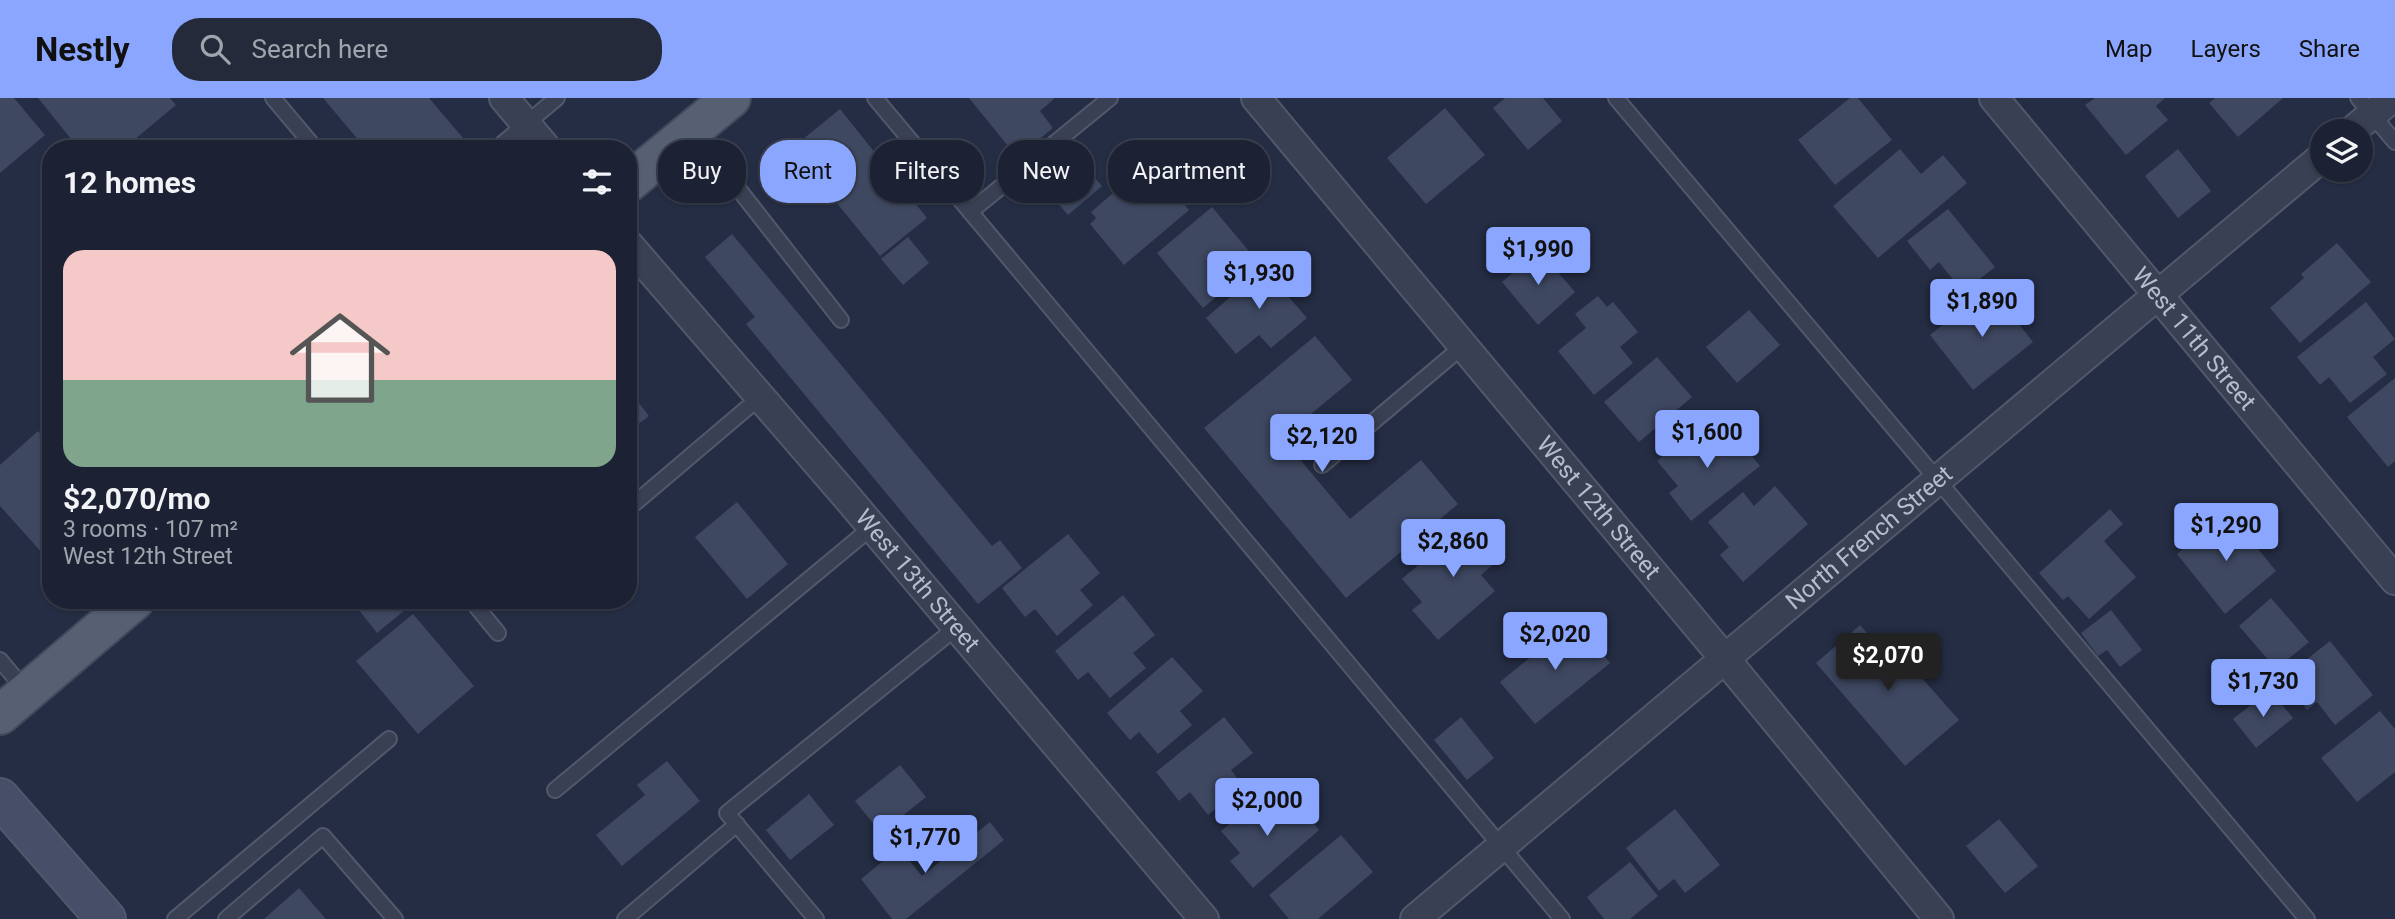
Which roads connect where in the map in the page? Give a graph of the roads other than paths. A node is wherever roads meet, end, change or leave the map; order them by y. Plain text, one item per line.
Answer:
1 (273, 98) edge
2 (504, 98) edge
3 (557, 98) edge
4 (731, 98) edge
5 (875, 98) edge
6 (1110, 98) edge
7 (1256, 98) edge
8 (1616, 98) edge
9 (1994, 98) edge
10 (2369, 110) edge
11 (526, 124) junction
12 (693, 130) junction
13 (308, 140) edge
14 (507, 140) edge
15 (539, 140) edge
16 (2395, 142) edge
17 (2310, 167) edge
18 (637, 176) edge
19 (970, 212) junction
20 (637, 254) edge
21 (2158, 295) junction
22 (841, 320) dead end
23 (1463, 346) junction
24 (760, 397) junction
25 (1322, 465) dead end
26 (1938, 480) junction
27 (637, 501) edge
28 (872, 527) junction
29 (2395, 580) edge
30 (124, 609) edge
31 (478, 609) edge
32 (957, 627) junction
33 (498, 633) dead end
34 (1725, 659) junction
35 (0, 660) edge
36 (13, 704) edge
37 (389, 739) dead end
38 (555, 790) dead end
39 (0, 798) edge
40 (737, 824) junction
41 (1501, 847) junction
42 (106, 919) edge
43 (175, 919) edge
44 (226, 919) edge
45 (395, 919) edge
46 (625, 919) edge
47 (816, 919) edge
48 (1204, 919) edge
49 (1415, 919) edge
50 (1562, 919) edge
51 (1939, 919) edge
52 (2307, 919) edge

1 - 13 lane
2 - 11 street
3 - 11 lane
4 - 12 main road
5 - 19 lane
6 - 19 lane
7 - 23 street, West 12th Street
8 - 26 lane
9 - 21 street, West 11th Street
10 - 16 lane
11 - 14 lane
11 - 15 street
12 - 18 main road
12 - 22 lane
17 - 21 street, North French Street
19 - 41 lane
20 - 24 street, West 13th Street
21 - 26 street, North French Street
21 - 29 street, West 11th Street
23 - 25 lane
23 - 34 street, West 12th Street
24 - 27 lane
24 - 28 street, West 13th Street
26 - 34 street, North French Street
26 - 52 lane
28 - 32 street, West 13th Street
28 - 38 lane
30 - 36 main road
31 - 33 lane
32 - 40 lane
32 - 48 street, West 13th Street
34 - 41 street, North French Street
34 - 51 street, West 12th Street
35 - 36 lane
37 - 43 lane
39 - 42 street
40 - 46 lane
40 - 47 lane
41 - 49 street, North French Street
41 - 50 lane
44 - 45 lane

